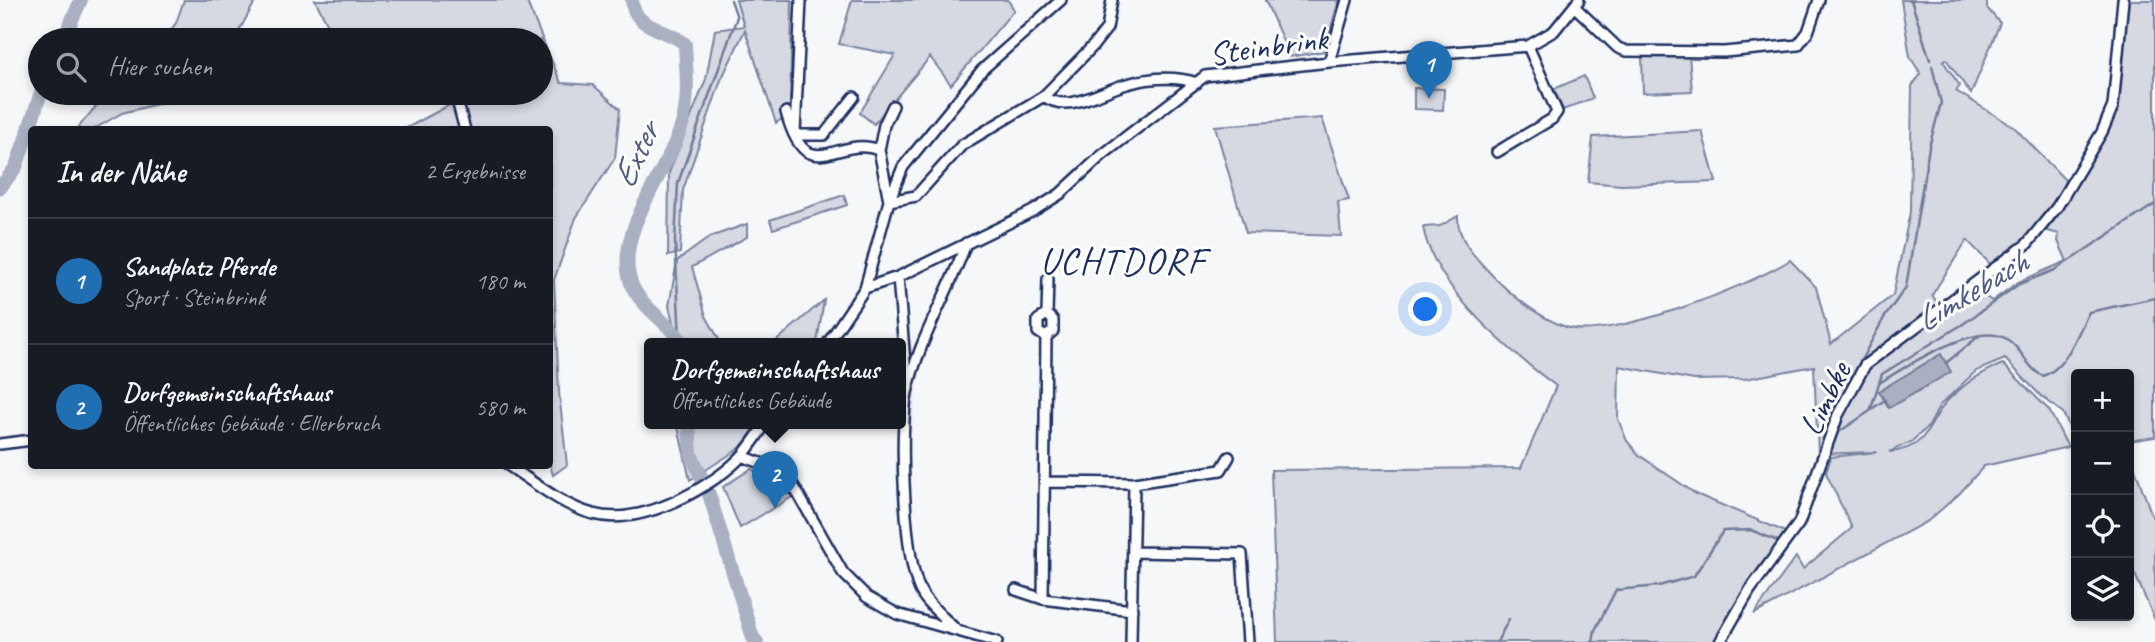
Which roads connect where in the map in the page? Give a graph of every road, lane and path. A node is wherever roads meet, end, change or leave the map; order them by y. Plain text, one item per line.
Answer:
1 (801, 0) edge
2 (1061, 0) edge
3 (1347, 0) edge
4 (1819, 0) edge
5 (2123, 0) edge
6 (1113, 1) edge
7 (1577, 4) edge
8 (1528, 46) junction
9 (1329, 62) junction
10 (1197, 83) junction
11 (1044, 96) junction
12 (854, 97) dead end
13 (458, 105) edge
14 (893, 106) dead end
15 (786, 113) dead end
16 (464, 126) edge
17 (795, 135) junction
18 (879, 150) junction
19 (1497, 152) dead end
20 (890, 201) junction
21 (966, 243) junction
22 (898, 277) junction
23 (1048, 279) dead end
24 (865, 288) junction
25 (831, 338) edge
26 (903, 338) edge
27 (906, 379) edge
28 (907, 392) junction
29 (906, 425) edge
30 (762, 429) edge
31 (906, 429) edge
32 (28, 440) edge
33 (0, 444) edge
34 (742, 456) junction
35 (1229, 457) dead end
36 (514, 469) edge
37 (1045, 482) junction
38 (1134, 483) junction
39 (1133, 552) junction
40 (1016, 590) dead end
41 (1043, 599) junction
42 (1132, 610) junction
43 (957, 629) junction
44 (997, 642) edge
45 (1131, 642) edge
46 (1248, 642) edge
47 (1720, 642) edge

1 - 17 street
2 - 20 street
3 - 9 street
4 - 7 street
5 - 47 street, Limbke
6 - 11 street
7 - 8 street, Steinbrink
8 - 9 street, Steinbrink
8 - 19 street
9 - 10 street, Steinbrink
10 - 11 street, Steinbrink
10 - 21 street, Steinbrink
11 - 20 street
12 - 17 street
13 - 16 street
14 - 18 street
15 - 17 street
17 - 18 street
18 - 20 street
20 - 24 street
21 - 22 street, Steinbrink
21 - 28 street
22 - 24 street, Steinbrink
22 - 26 street
23 - 37 street
24 - 25 street
27 - 28 street
28 - 29 street
30 - 34 street
31 - 43 street
32 - 33 street
34 - 36 street
34 - 43 street
35 - 38 street
37 - 38 street
37 - 41 street
38 - 39 street
39 - 42 street
39 - 46 street
40 - 41 street
41 - 42 street
42 - 45 street
43 - 44 street

